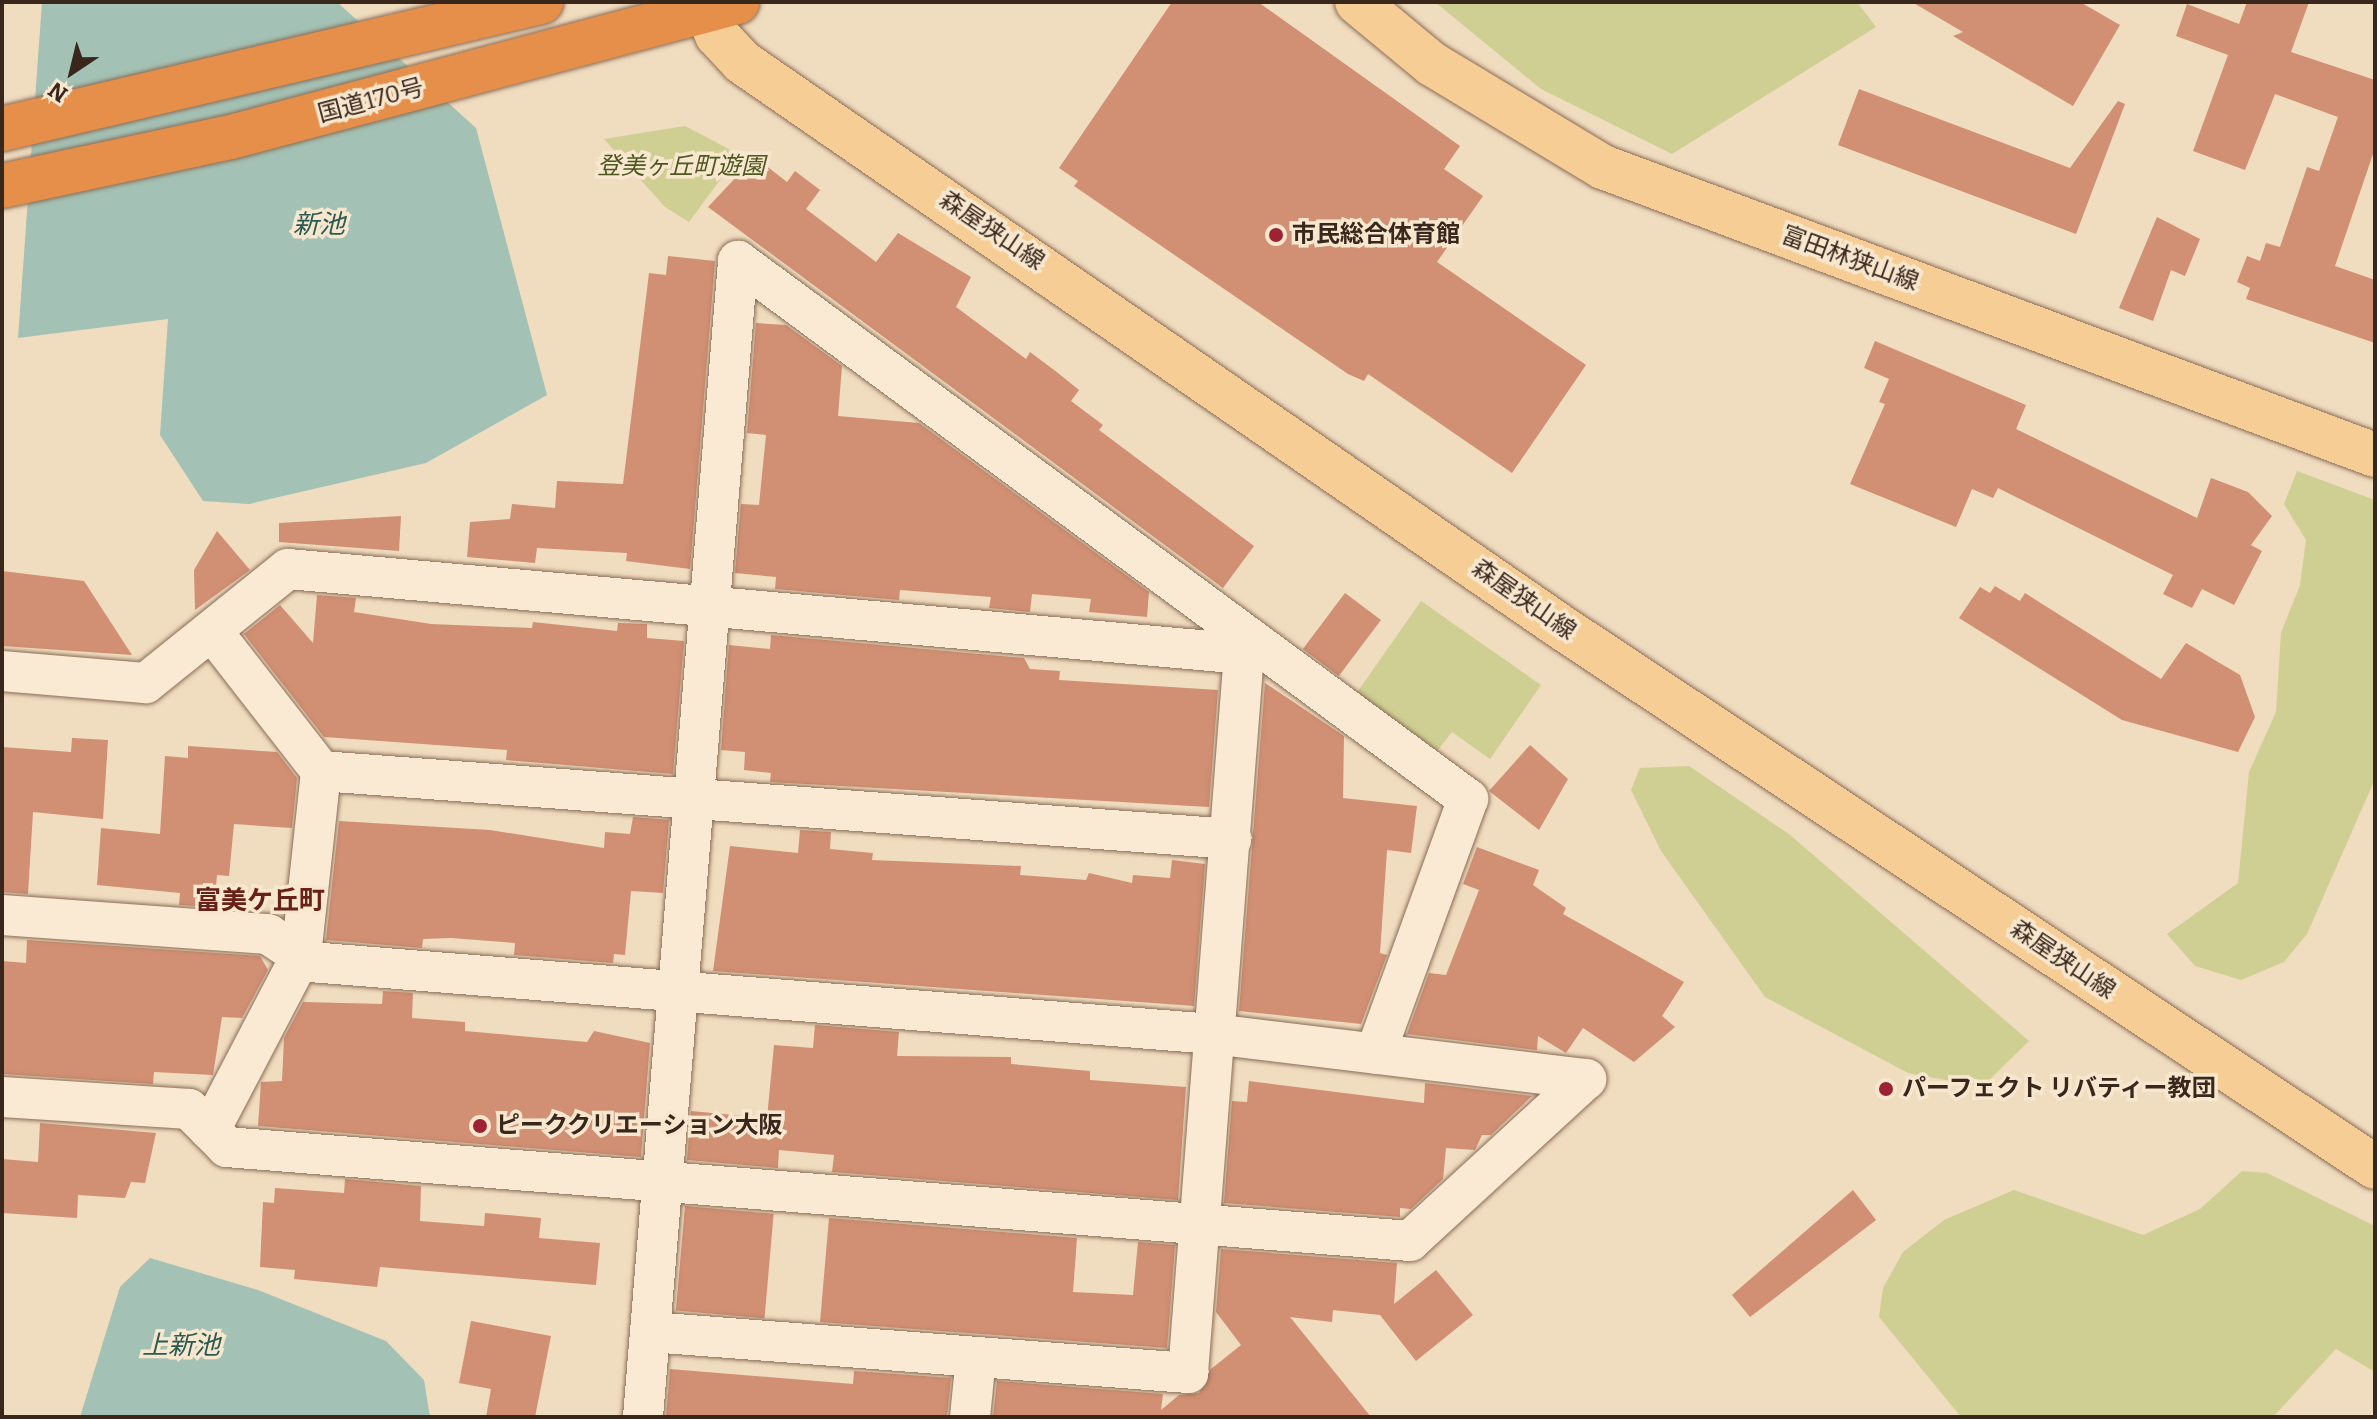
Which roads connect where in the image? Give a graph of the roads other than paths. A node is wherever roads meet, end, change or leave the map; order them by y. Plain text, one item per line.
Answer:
1 (541, 2) edge
2 (1357, 2) edge
3 (715, 5) edge
4 (2, 129) edge
5 (2, 186) edge
6 (2375, 455) edge
7 (710, 607) junction
8 (212, 631) junction
9 (1249, 648) junction
10 (2, 671) edge
11 (321, 771) junction
12 (694, 799) junction
13 (1231, 839) junction
14 (2, 915) edge
15 (301, 956) junction
16 (678, 991) junction
17 (1217, 1034) junction
18 (1375, 1054) junction
19 (2, 1097) edge
20 (210, 1130) junction
21 (2375, 1167) edge
22 (662, 1183) junction
23 (1203, 1228) junction
24 (650, 1332) junction
25 (976, 1357) junction
26 (643, 1417) edge
27 (970, 1417) edge

1 - 4 highway
2 - 6 main road, 富田林狭山線
3 - 5 highway, 国道170号
3 - 21 main road, 森屋狭山線
7 - 8 street
7 - 9 street
7 - 9 street
7 - 12 street
8 - 10 street
8 - 11 street
9 - 13 street
9 - 18 street
11 - 12 street
11 - 15 street
12 - 13 street
12 - 16 street
13 - 17 street
14 - 15 street
15 - 16 street
15 - 20 street
16 - 17 street
16 - 22 street
17 - 18 street
17 - 23 street
18 - 23 street
19 - 20 street
20 - 22 street
22 - 23 street
22 - 24 street
23 - 25 street
24 - 25 street
24 - 26 street
25 - 27 street

